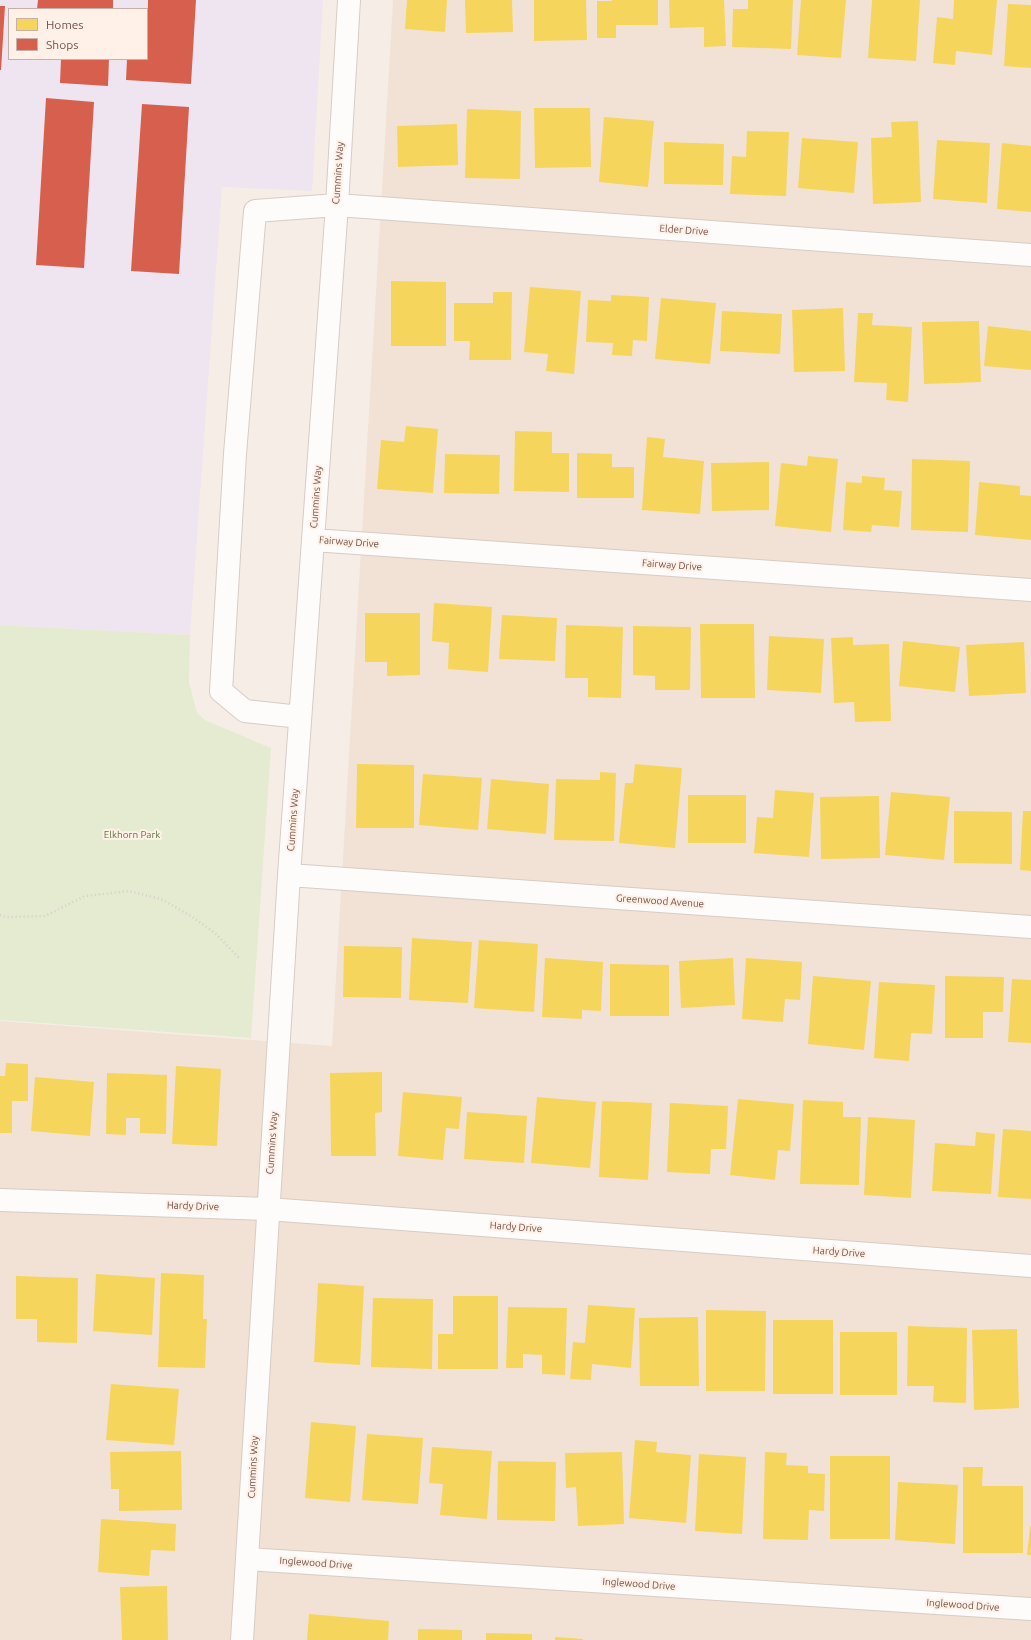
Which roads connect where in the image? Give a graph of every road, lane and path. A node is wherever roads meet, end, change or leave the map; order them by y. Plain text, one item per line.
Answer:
1 (349, 0) edge
2 (337, 205) junction
3 (1031, 255) edge
4 (313, 540) junction
5 (1031, 590) edge
6 (300, 717) junction
7 (289, 875) junction
8 (0, 915) edge
9 (1031, 927) edge
10 (240, 959) dead end
11 (0, 1200) edge
12 (268, 1209) junction
13 (1031, 1266) edge
14 (247, 1559) junction
15 (1031, 1609) edge
16 (242, 1640) edge

1 - 2 street, Cummins Way
2 - 3 street, Elder Drive
2 - 4 street, Cummins Way
2 - 6 street, Elder Drive
4 - 5 street, Fairway Drive
4 - 6 street, Cummins Way
6 - 7 street, Cummins Way
7 - 9 street, Greenwood Avenue
7 - 12 street, Cummins Way
8 - 10 path
11 - 12 street, Hardy Drive
12 - 13 street, Hardy Drive
12 - 14 street, Cummins Way
14 - 15 street, Inglewood Drive
14 - 16 street, Cummins Way

